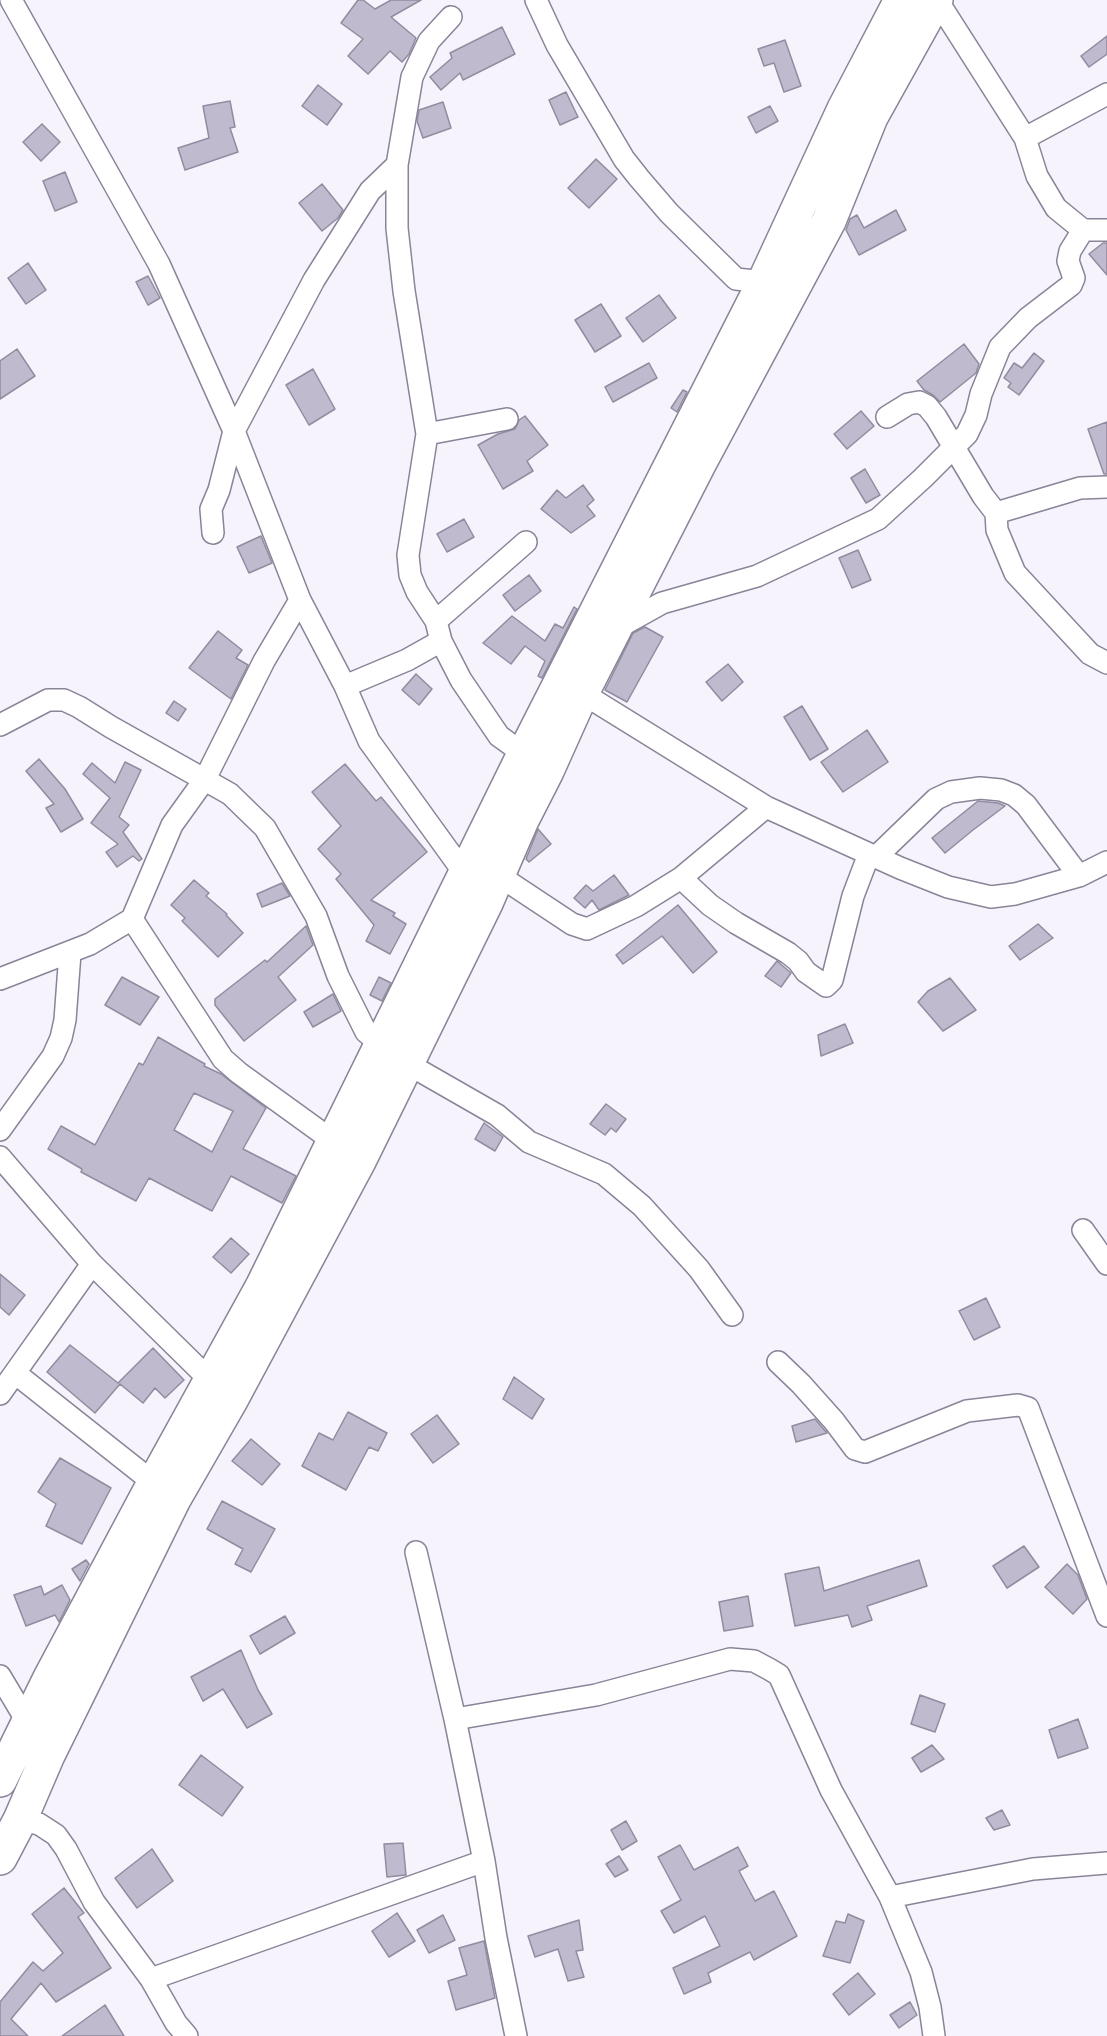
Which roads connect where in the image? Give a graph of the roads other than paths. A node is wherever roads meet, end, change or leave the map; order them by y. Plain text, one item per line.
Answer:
1 (11, 0) edge
2 (536, 0) edge
3 (901, 0) edge
4 (937, 0) edge
5 (451, 17) dead end
6 (1107, 94) edge
7 (1025, 138) junction
8 (397, 165) junction
9 (1083, 230) junction
10 (1107, 230) edge
11 (764, 282) junction
12 (887, 417) dead end
13 (507, 419) dead end
14 (234, 431) junction
15 (427, 434) junction
16 (953, 448) junction
17 (1107, 487) edge
18 (996, 513) junction
19 (213, 533) dead end
20 (526, 542) dead end
21 (300, 600) junction
22 (614, 630) junction
23 (439, 631) junction
24 (1107, 663) edge
25 (345, 686) junction
26 (582, 693) junction
27 (0, 725) edge
28 (524, 754) junction
29 (205, 779) junction
30 (766, 807) junction
31 (873, 856) junction
32 (1107, 862) edge
33 (465, 874) junction
34 (498, 874) junction
35 (1078, 876) junction
36 (681, 878) junction
37 (132, 919) junction
38 (70, 953) junction
39 (0, 979) edge
40 (381, 1044) junction
41 (408, 1064) junction
42 (0, 1130) edge
43 (333, 1141) junction
44 (0, 1157) edge
45 (1083, 1230) dead end
46 (92, 1264) junction
47 (1107, 1264) edge
48 (732, 1315) dead end
49 (777, 1362) dead end
50 (15, 1373) junction
51 (211, 1381) junction
52 (0, 1394) edge
53 (154, 1483) junction
54 (416, 1552) dead end
55 (1107, 1616) edge
56 (0, 1676) edge
57 (455, 1719) junction
58 (28, 1723) junction
59 (0, 1779) edge
60 (20, 1820) junction
61 (0, 1858) edge
62 (484, 1861) junction
63 (1107, 1863) edge
64 (890, 1897) junction
65 (151, 1979) junction
66 (187, 2036) edge
67 (516, 2036) edge
68 (934, 2036) edge

1 - 14 street
2 - 11 street
3 - 11 main road
4 - 7 street
4 - 22 main road
5 - 8 street
6 - 7 street
7 - 9 street
8 - 14 street
8 - 15 street
9 - 10 street
9 - 16 street
11 - 28 main road
12 - 16 street
13 - 15 street
14 - 19 street
14 - 21 street
15 - 23 street
16 - 18 street
16 - 22 street
17 - 18 street
18 - 24 street
20 - 23 street
21 - 25 street
21 - 29 street
22 - 26 main road
23 - 25 street
23 - 28 street
25 - 33 street
26 - 30 street
26 - 34 main road
27 - 29 street
28 - 33 main road
29 - 37 street
29 - 40 street
30 - 31 street
30 - 36 street
31 - 35 street
31 - 35 street
31 - 36 street
32 - 35 street
33 - 40 main road
34 - 36 street
34 - 41 main road
37 - 38 street
37 - 43 street
38 - 39 street
38 - 42 street
40 - 43 main road
41 - 48 street
41 - 60 main road
43 - 51 main road
44 - 46 street
45 - 47 street
46 - 50 street
46 - 51 street
49 - 55 street
50 - 52 street
50 - 53 street
51 - 53 main road
53 - 58 main road
54 - 57 street
56 - 58 street
57 - 62 street
57 - 64 street
58 - 59 main road
60 - 61 main road
60 - 65 street
62 - 65 street
62 - 67 street
63 - 64 street
64 - 68 street
65 - 66 street

